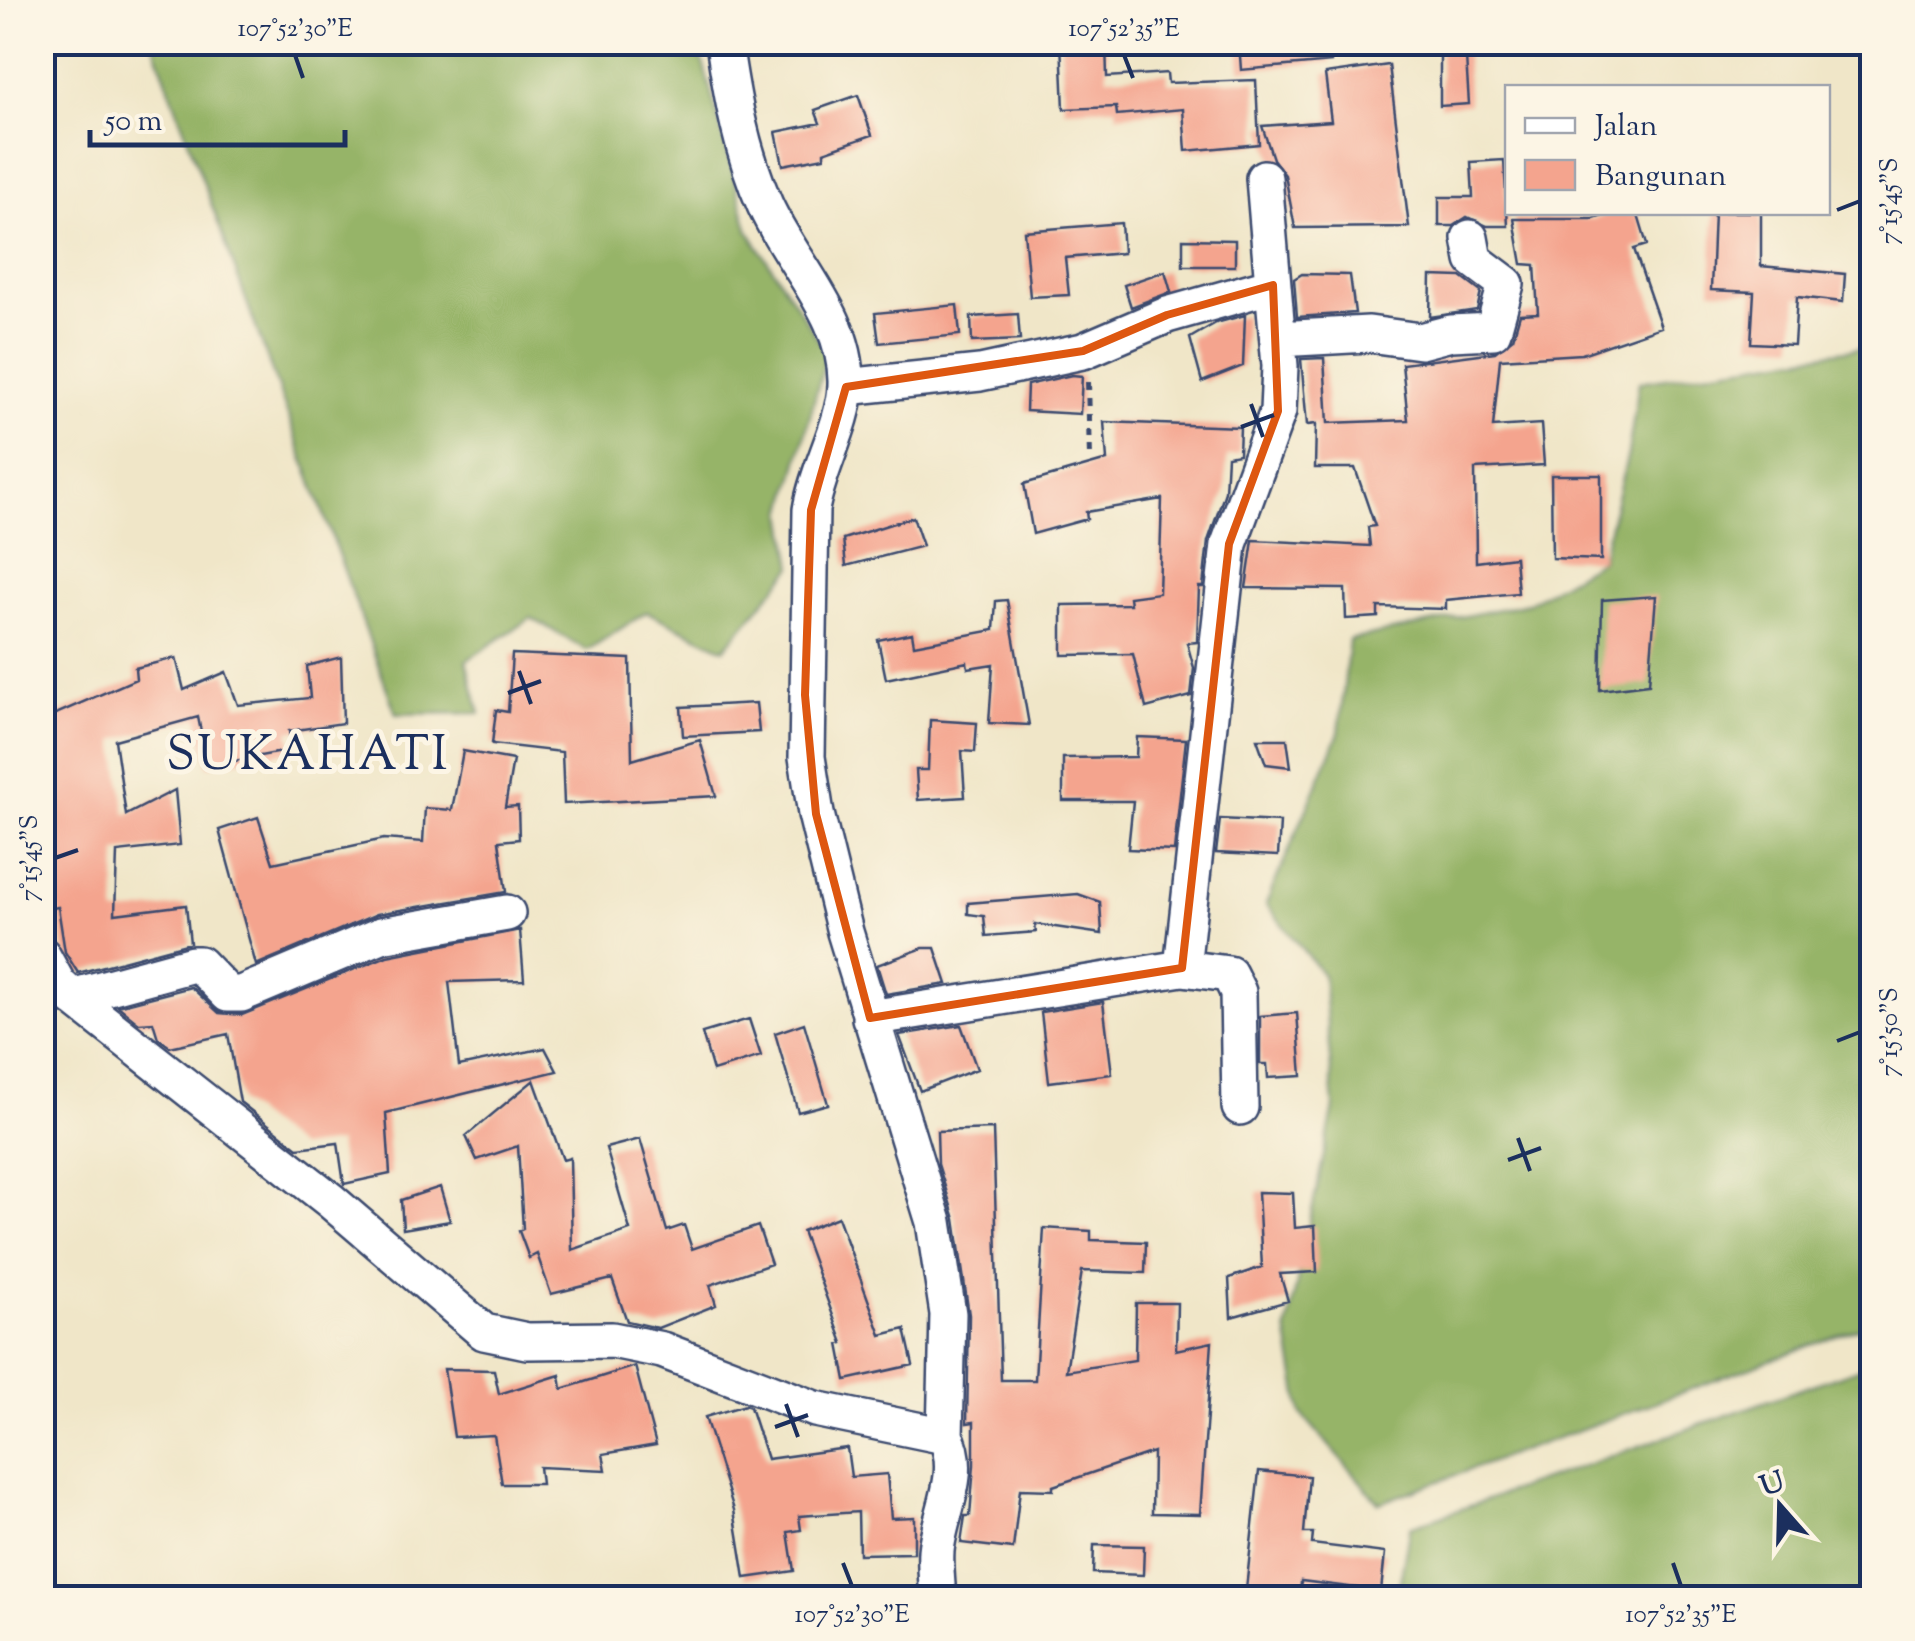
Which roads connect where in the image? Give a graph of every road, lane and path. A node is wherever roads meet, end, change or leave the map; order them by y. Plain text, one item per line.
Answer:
1 (724, 42) edge
2 (1264, 178) dead end
3 (1470, 238) dead end
4 (1273, 285) junction
5 (1278, 339) junction
6 (1084, 351) junction
7 (846, 387) junction
8 (1090, 458) dead end
9 (506, 913) dead end
10 (42, 955) edge
11 (1182, 968) junction
12 (72, 997) junction
13 (870, 1018) junction
14 (1240, 1107) dead end
15 (945, 1436) junction
16 (938, 1598) edge

1 - 7 street
2 - 4 street
3 - 5 street
4 - 5 street
4 - 6 street
5 - 11 street
6 - 7 street
6 - 8 path
7 - 13 street
9 - 12 street
10 - 12 street
11 - 13 street
11 - 14 street
12 - 15 street
13 - 15 street
15 - 16 street

